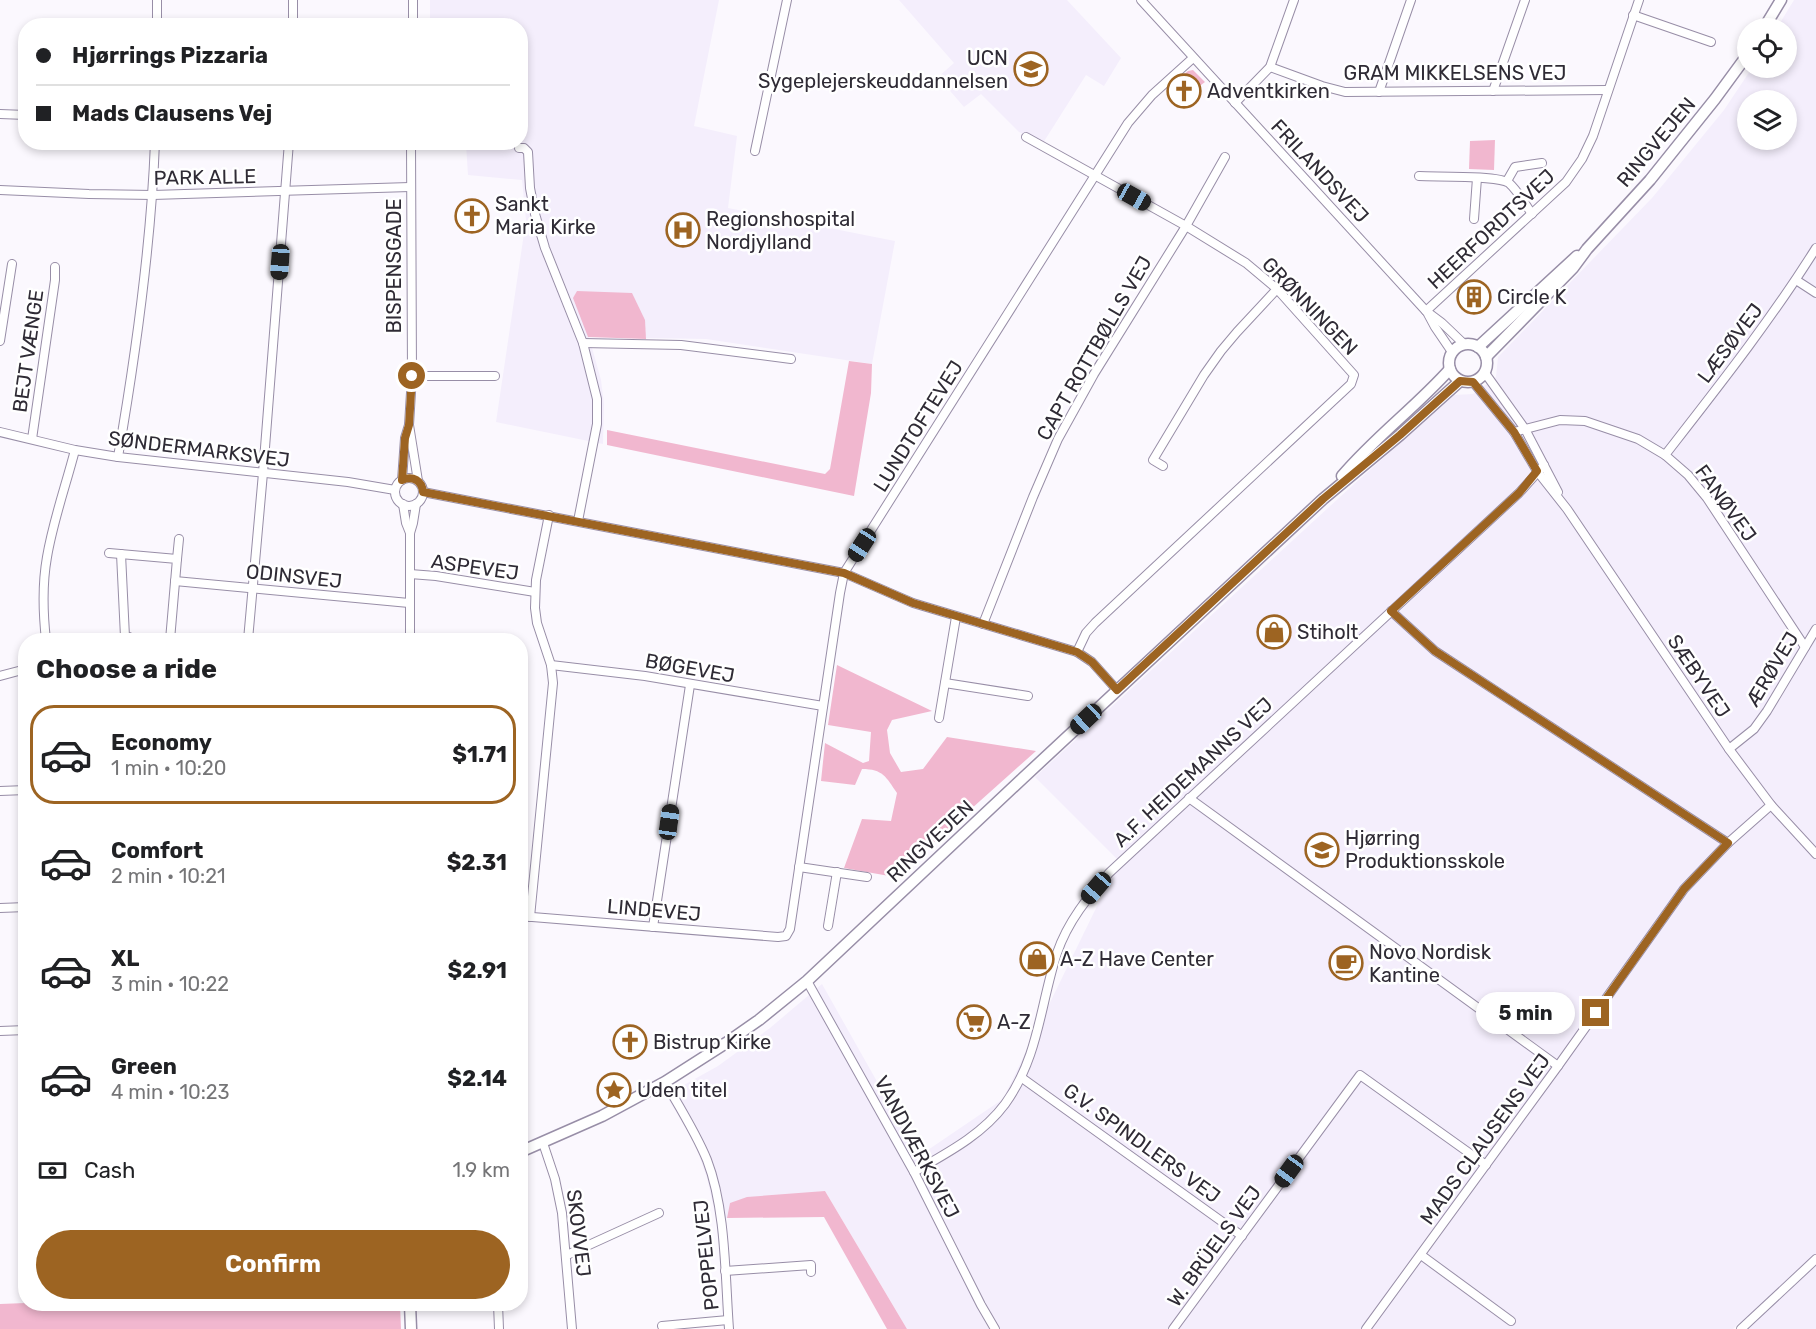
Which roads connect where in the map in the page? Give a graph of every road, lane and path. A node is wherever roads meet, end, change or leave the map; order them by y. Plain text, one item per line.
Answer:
1 (157, 0) edge
2 (293, 0) edge
3 (413, 0) edge
4 (788, 0) edge
5 (1140, 0) edge
6 (1294, 0) edge
7 (1411, 0) edge
8 (1525, 0) edge
9 (1639, 0) edge
10 (1781, 0) edge
11 (1633, 15) junction
12 (157, 18) edge
13 (293, 18) edge
14 (413, 18) edge
15 (1770, 18) edge
16 (1711, 42) dead end
17 (1193, 58) junction
18 (1270, 67) junction
19 (1737, 69) edge
20 (1608, 90) junction
21 (1493, 91) junction
22 (1379, 92) junction
23 (1235, 103) junction
24 (0, 114) edge
25 (18, 115) edge
26 (1026, 137) dead end
27 (155, 150) edge
28 (288, 150) edge
29 (411, 150) edge
30 (526, 150) edge
31 (755, 150) dead end
32 (1225, 157) dead end
33 (1542, 163) dead end
34 (1096, 175) junction
35 (1419, 176) dead end
36 (1477, 178) junction
37 (1507, 182) junction
38 (410, 187) junction
39 (0, 190) edge
40 (285, 192) junction
41 (153, 195) junction
42 (1532, 214) junction
43 (1474, 219) dead end
44 (1186, 226) junction
45 (1816, 248) edge
46 (1587, 249) junction
47 (12, 264) dead end
48 (55, 267) dead end
49 (1796, 280) junction
50 (1277, 289) junction
51 (1816, 293) edge
52 (1426, 311) junction
53 (0, 341) edge
54 (583, 343) junction
55 (1464, 344) junction
56 (1478, 346) junction
57 (1452, 352) junction
58 (1486, 357) junction
59 (791, 359) dead end
60 (1450, 369) junction
61 (1485, 373) junction
62 (412, 376) junction
63 (495, 376) dead end
64 (1460, 381) junction
65 (1473, 382) junction
66 (409, 425) junction
67 (1525, 429) junction
68 (0, 432) edge
69 (1514, 432) junction
70 (32, 439) junction
71 (75, 450) junction
72 (1665, 454) junction
73 (118, 457) junction
74 (1163, 466) dead end
75 (1540, 468) junction
76 (263, 473) junction
77 (402, 480) junction
78 (418, 481) junction
79 (395, 490) junction
80 (423, 492) junction
81 (1323, 499) junction
82 (403, 504) junction
83 (416, 504) junction
84 (549, 515) junction
85 (578, 521) junction
86 (410, 533) junction
87 (179, 539) dead end
88 (108, 553) dead end
89 (121, 554) junction
90 (177, 559) junction
91 (844, 573) junction
92 (410, 574) junction
93 (176, 581) junction
94 (253, 588) junction
95 (535, 592) junction
96 (409, 603) junction
97 (1391, 611) junction
98 (956, 617) junction
99 (983, 624) junction
100 (1816, 628) edge
101 (45, 633) edge
102 (125, 633) edge
103 (171, 633) edge
104 (249, 633) edge
105 (410, 633) edge
106 (1805, 647) junction
107 (1077, 652) junction
108 (551, 665) junction
109 (18, 671) edge
110 (0, 676) edge
111 (945, 683) junction
112 (690, 685) junction
113 (1117, 690) junction
114 (1028, 696) dead end
115 (823, 706) junction
116 (939, 718) dead end
117 (1729, 749) junction
118 (18, 790) edge
119 (0, 791) edge
120 (1190, 798) junction
121 (1771, 805) junction
122 (1728, 843) junction
123 (1816, 854) edge
124 (800, 867) junction
125 (837, 872) junction
126 (867, 877) dead end
127 (528, 891) edge
128 (18, 907) edge
129 (0, 908) edge
130 (528, 916) edge
131 (828, 926) dead end
132 (653, 927) junction
133 (786, 936) joint
134 (807, 981) junction
135 (18, 1030) edge
136 (0, 1031) edge
137 (1558, 1066) junction
138 (1022, 1078) junction
139 (665, 1082) junction
140 (543, 1143) junction
141 (528, 1149) edge
142 (1486, 1165) junction
143 (914, 1172) junction
144 (658, 1213) dead end
145 (1242, 1236) junction
146 (567, 1255) junction
147 (1421, 1255) junction
148 (1816, 1259) edge
149 (725, 1271) junction
150 (811, 1272) dead end
151 (410, 1311) edge
152 (498, 1311) edge
153 (1511, 1321) dead end
154 (729, 1325) edge
155 (662, 1326) dead end
156 (411, 1329) edge
157 (499, 1329) edge
158 (572, 1329) edge
159 (995, 1329) edge
160 (1173, 1329) edge
161 (1366, 1329) edge
162 (1741, 1329) edge

1 - 12 street
2 - 13 street
3 - 14 street
4 - 31 street
5 - 17 street, FRILANDSVEJ
6 - 18 street
7 - 22 street
8 - 21 street
9 - 11 street, HEERFORDTSVEJ
10 - 15 main road
11 - 16 street
11 - 20 street, HEERFORDTSVEJ
17 - 23 street, FRILANDSVEJ
17 - 34 street, LUNDTOFTEVEJ
18 - 22 street, GRAM MIKKELSENS VEJ
18 - 23 street
19 - 46 main road, RINGVEJEN
20 - 21 street, GRAM MIKKELSENS VEJ
20 - 42 street, HEERFORDTSVEJ
21 - 22 street, GRAM MIKKELSENS VEJ
23 - 52 street, FRILANDSVEJ
24 - 25 street
26 - 34 street, GRØNNINGEN
27 - 41 street
28 - 40 street
29 - 38 street, BISPENSGADE
30 - 54 street
32 - 44 street, CAPT ROTTBØLLS VEJ
33 - 37 street
34 - 44 street, GRØNNINGEN
34 - 91 street, LUNDTOFTEVEJ
35 - 36 street
36 - 37 street
36 - 43 street
37 - 42 street
38 - 40 street, PARK ALLE
38 - 62 street, BISPENSGADE
39 - 41 street, PARK ALLE
40 - 41 street, PARK ALLE
40 - 76 street
41 - 73 street
42 - 52 street, HEERFORDTSVEJ
44 - 50 street, GRØNNINGEN
44 - 99 street, CAPT ROTTBØLLS VEJ
45 - 49 street, LÆSØVEJ
46 - 56 main road, RINGVEJEN
46 - 58 main road, RINGVEJEN
47 - 53 street, BEJT VÆNGE
48 - 70 street, BEJT VÆNGE
49 - 51 street
49 - 72 street, LÆSØVEJ
50 - 74 street
50 - 107 street, GRØNNINGEN
52 - 55 street, FRILANDSVEJ
52 - 57 street, FRILANDSVEJ
54 - 59 street
54 - 85 street
55 - 56 main road
55 - 57 main road
56 - 58 main road
57 - 60 main road
58 - 61 main road
60 - 64 main road
60 - 81 main road, RINGVEJEN
61 - 65 main road
61 - 67 street, SÆBYVEJ
62 - 63 street
62 - 66 street, BISPENSGADE
64 - 65 main road
64 - 81 main road, RINGVEJEN
65 - 69 street, SÆBYVEJ
66 - 77 street, BISPENSGADE
66 - 78 street, BISPENSGADE
67 - 69 street, FANØVEJ
67 - 72 street, FANØVEJ
67 - 75 street, SÆBYVEJ
68 - 70 street, SØNDERMARKSVEJ
69 - 75 street, SÆBYVEJ
70 - 71 street, SØNDERMARKSVEJ
71 - 73 street, SØNDERMARKSVEJ
71 - 101 street
72 - 106 street, FANØVEJ
73 - 76 street, SØNDERMARKSVEJ
75 - 97 street, A.F. HEIDEMANNS VEJ
75 - 117 street, SÆBYVEJ
76 - 79 street, SØNDERMARKSVEJ
76 - 94 street
77 - 78 street
77 - 79 street
78 - 80 street
79 - 82 street
80 - 83 street
80 - 84 street
81 - 113 main road, RINGVEJEN
82 - 83 street
82 - 86 street
83 - 86 street
84 - 85 street
84 - 95 street
85 - 91 street
86 - 92 street
87 - 90 street
88 - 89 street
89 - 90 street
89 - 102 street
90 - 93 street
91 - 98 street
91 - 115 street, LUNDTOFTEVEJ
92 - 95 street, ASPEVEJ
92 - 96 street
93 - 94 street, ODINSVEJ
93 - 103 street
94 - 96 street, ODINSVEJ
94 - 104 street
95 - 108 street
96 - 105 street
97 - 120 street, A.F. HEIDEMANNS VEJ
97 - 122 street
98 - 99 street
98 - 111 street
99 - 107 street
100 - 106 street, ÆRØVEJ
106 - 117 street, ÆRØVEJ
107 - 113 street
108 - 112 street, BØGEVEJ
108 - 127 street
109 - 110 street
111 - 114 street
111 - 116 street
112 - 115 street, BØGEVEJ
112 - 132 street
113 - 134 main road, RINGVEJEN
115 - 124 street, LUNDTOFTEVEJ
117 - 121 street, SÆBYVEJ
118 - 119 street
120 - 137 street
120 - 138 street, A.F. HEIDEMANNS VEJ
121 - 122 street, MADS CLAUSENS VEJ
121 - 123 street, SÆBYVEJ
122 - 137 street, MADS CLAUSENS VEJ
124 - 125 street
124 - 133 street, LUNDTOFTEVEJ
125 - 126 street
125 - 131 street
128 - 129 street
130 - 132 street, LINDEVEJ
132 - 133 street, LINDEVEJ
134 - 139 main road, RINGVEJEN
134 - 143 street, VANDVÆRKSVEJ
135 - 136 street
137 - 142 street, MADS CLAUSENS VEJ
138 - 143 street, A.F. HEIDEMANNS VEJ
138 - 145 street, G.V. SPINDLERS VEJ
139 - 140 main road, RINGVEJEN
139 - 149 street, POPPELVEJ
140 - 141 main road, RINGVEJEN
140 - 146 street, SKOVVEJ
142 - 145 street, W. BRÜELS VEJ
142 - 147 street, MADS CLAUSENS VEJ
143 - 159 street, VANDVÆRKSVEJ
144 - 146 street
145 - 160 street, W. BRÜELS VEJ
146 - 158 street, SKOVVEJ
147 - 153 street
147 - 161 street, MADS CLAUSENS VEJ
148 - 162 street
149 - 150 street
149 - 154 street, POPPELVEJ
151 - 156 main road
152 - 157 street
154 - 155 street

